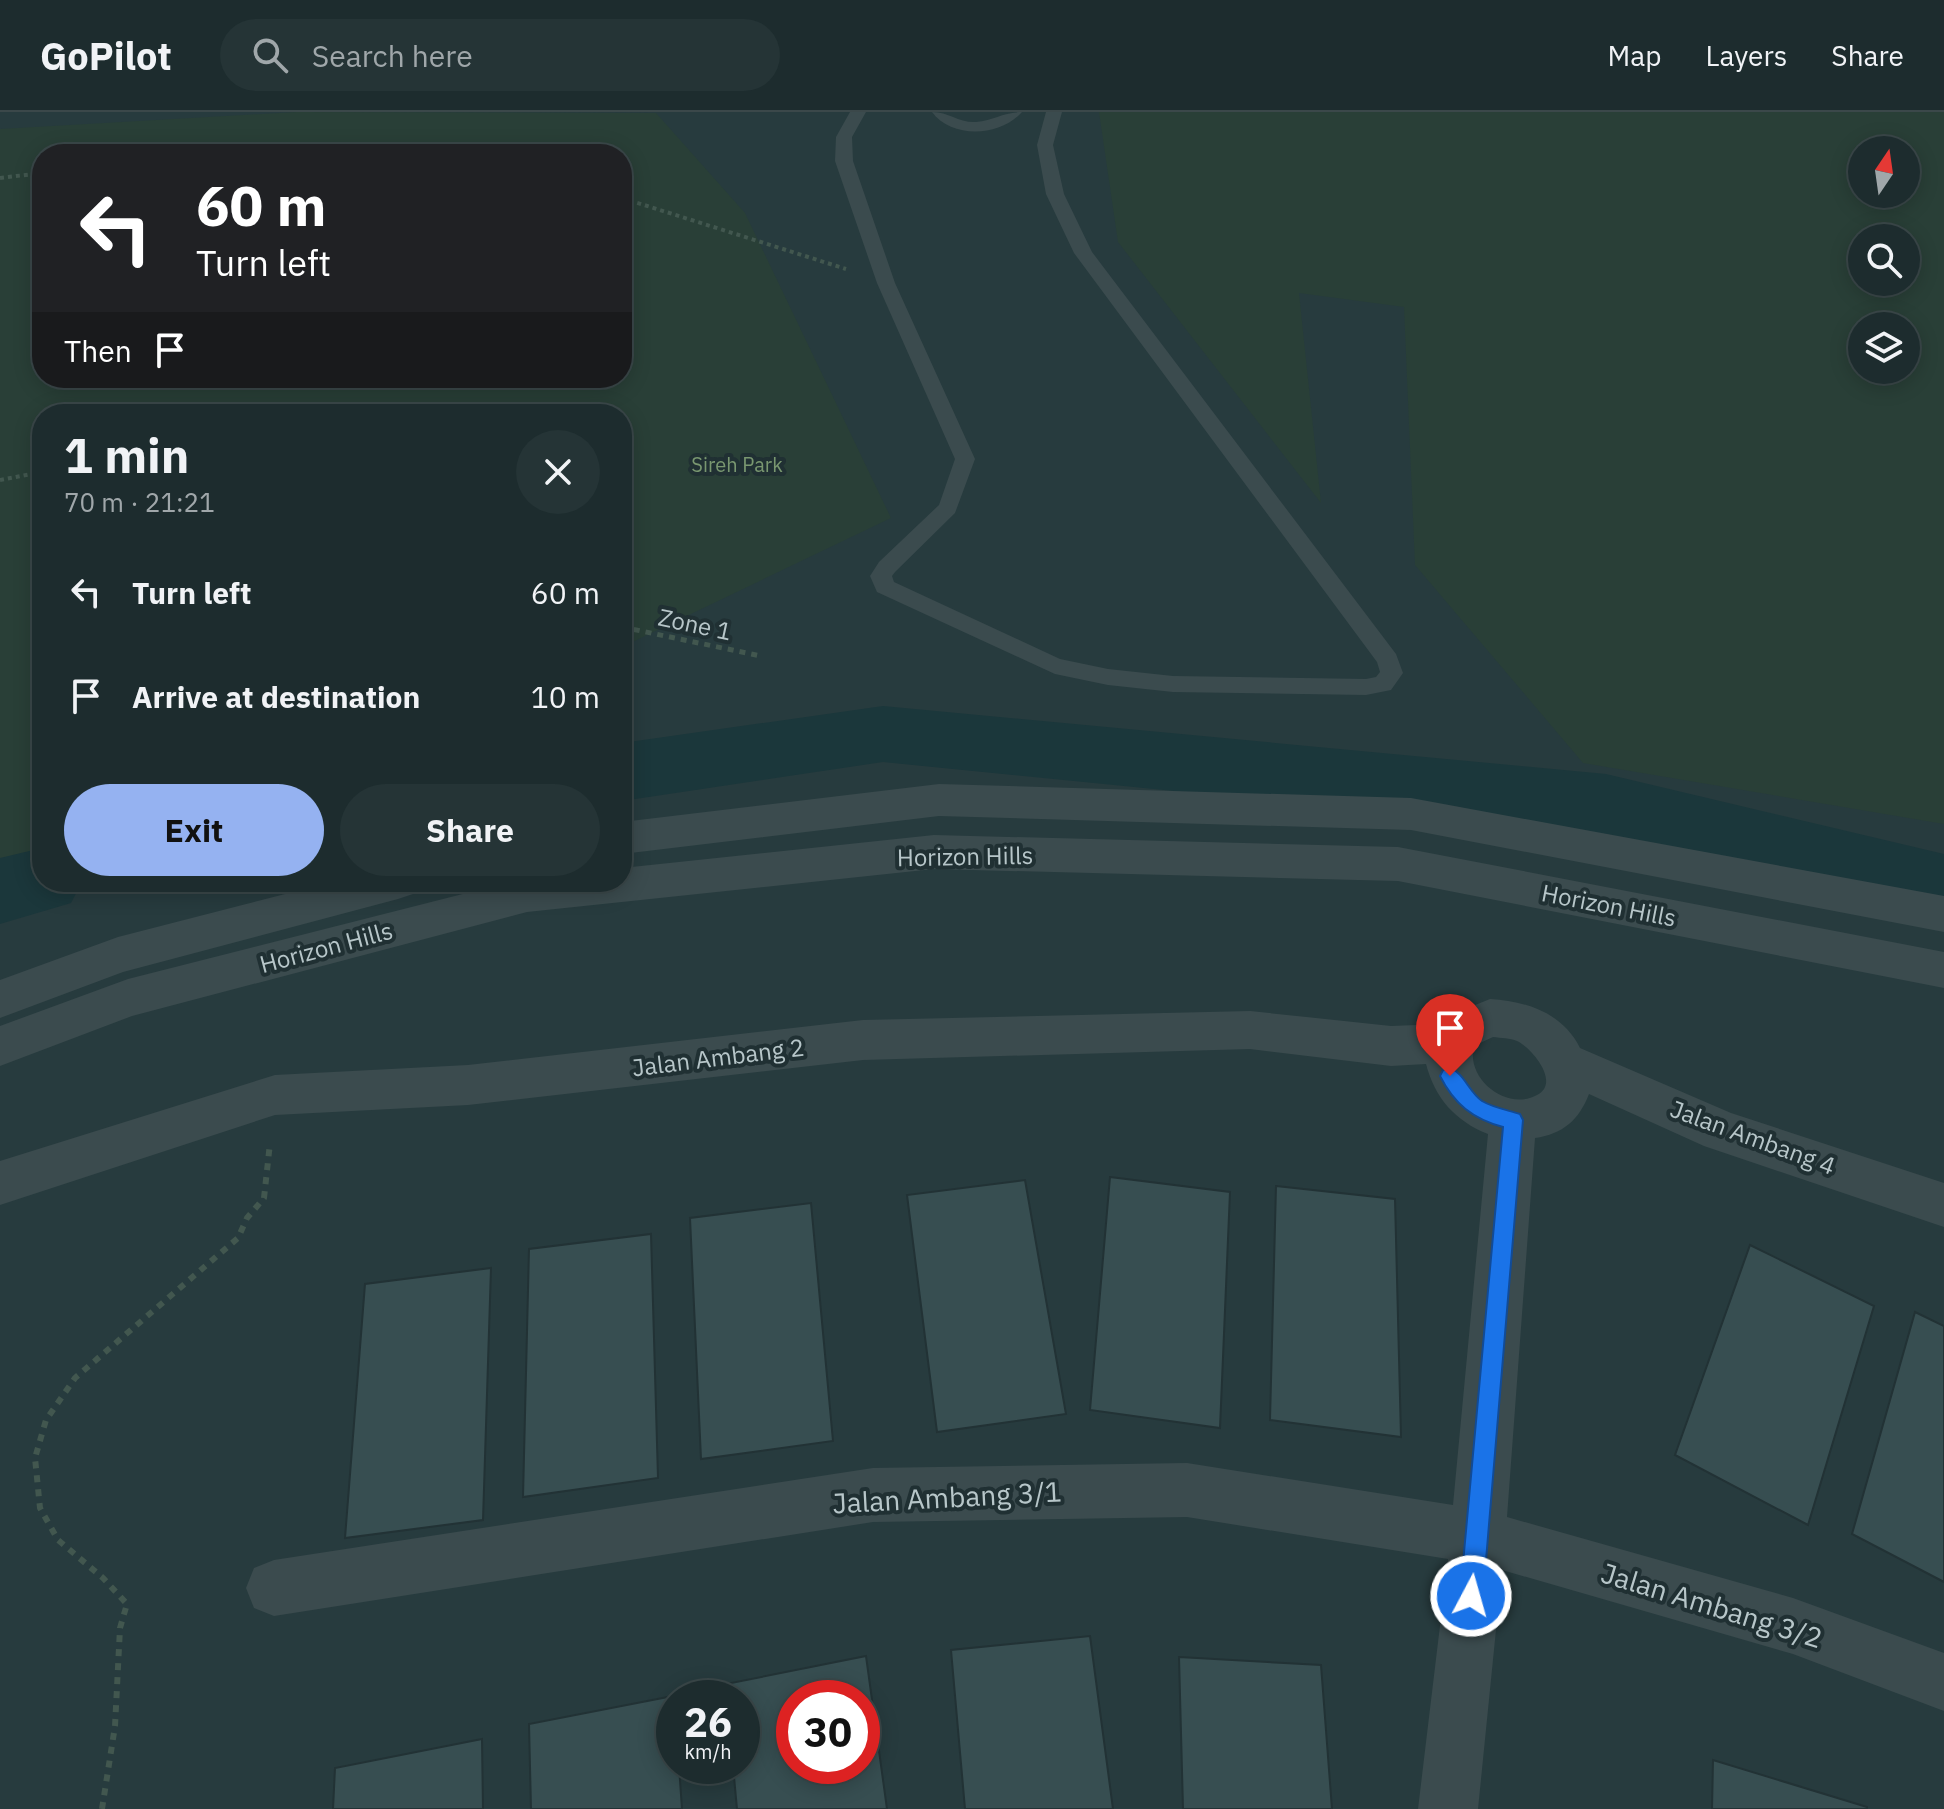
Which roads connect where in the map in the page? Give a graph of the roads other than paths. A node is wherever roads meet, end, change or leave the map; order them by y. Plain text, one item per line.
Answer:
1 (858, 112) edge
2 (940, 112) edge
3 (1014, 112) edge
4 (1054, 112) edge
5 (632, 837) edge
6 (632, 884) edge
7 (360, 892) edge
8 (555, 892) edge
9 (1944, 914) edge
10 (1944, 970) edge
11 (0, 999) edge
12 (1451, 1043) junction
13 (0, 1046) edge
14 (1565, 1062) junction
15 (1513, 1120) junction
16 (0, 1183) edge
17 (1944, 1205) edge
18 (1478, 1536) junction
19 (274, 1588) dead end
20 (1944, 1682) edge
21 (1448, 1809) edge

1 - 4 lane
2 - 3 lane
5 - 9 street
6 - 10 street, Horizon Hills
7 - 11 street, Horizon Hills
8 - 13 street, Horizon Hills
12 - 14 street
12 - 15 street
12 - 16 street, Jalan Ambang 2
14 - 15 street
14 - 17 street, Jalan Ambang 4
15 - 18 street
18 - 19 street, Jalan Ambang 3/1
18 - 20 street, Jalan Ambang 3/2
18 - 21 street

